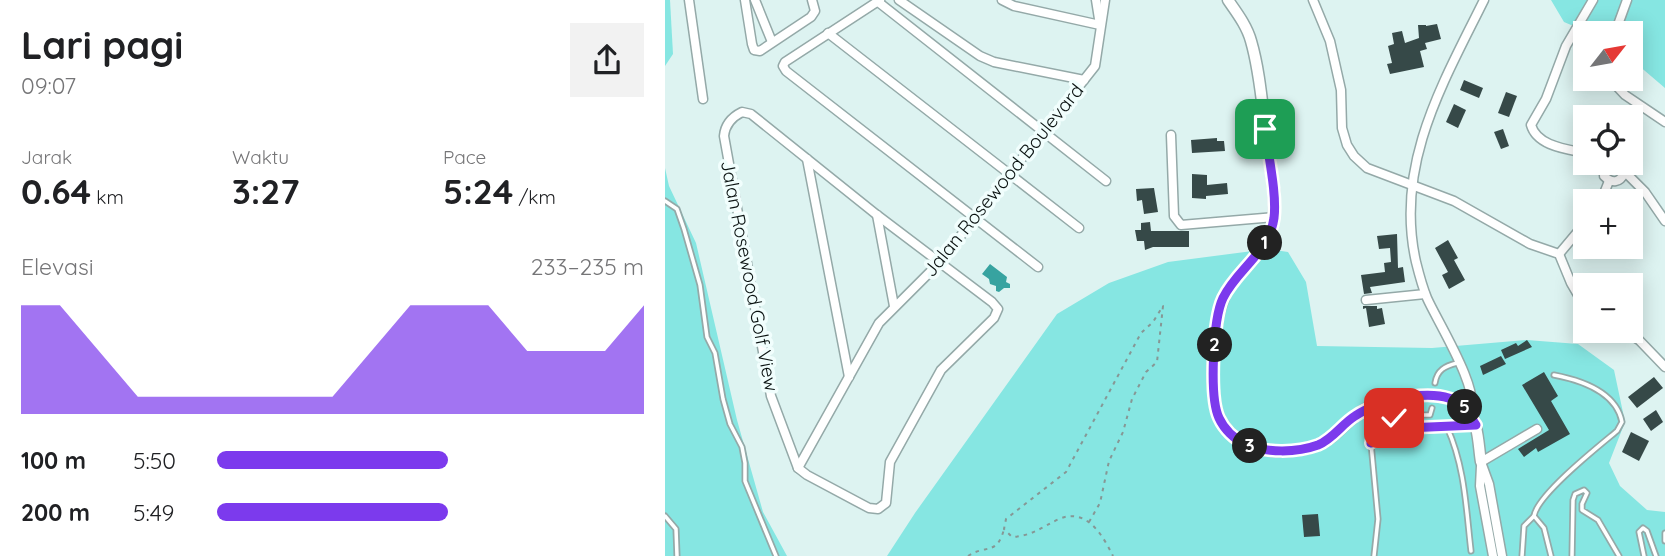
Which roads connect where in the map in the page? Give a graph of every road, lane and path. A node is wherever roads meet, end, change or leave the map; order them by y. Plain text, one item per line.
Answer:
1 (689, 0) edge
2 (745, 0) edge
3 (755, 0) edge
4 (812, 0) edge
5 (899, 0) edge
6 (1002, 0) edge
7 (1096, 0) edge
8 (1105, 0) edge
9 (1228, 0) edge
10 (1313, 0) edge
11 (1484, 0) edge
12 (1593, 0) edge
13 (1627, 0) edge
14 (879, 1) edge
15 (1619, 21) edge
16 (1100, 25) junction
17 (828, 33) junction
18 (772, 42) junction
19 (1084, 80) junction
20 (1621, 91) edge
21 (702, 99) dead end
22 (1665, 122) edge
23 (1044, 130) junction
24 (1171, 135) dead end
25 (1573, 150) edge
26 (807, 159) junction
27 (1009, 174) junction
28 (1604, 175) edge
29 (1624, 175) edge
30 (1628, 175) edge
31 (1106, 181) dead end
32 (1609, 181) junction
33 (1411, 183) junction
34 (1606, 189) edge
35 (665, 201) edge
36 (877, 215) junction
37 (1274, 217) junction
38 (975, 218) junction
39 (1665, 221) edge
40 (1079, 229) dead end
41 (1573, 237) edge
42 (1559, 254) junction
43 (940, 262) junction
44 (1038, 267) dead end
45 (1573, 286) edge
46 (1425, 294) junction
47 (1366, 300) dead end
48 (894, 306) junction
49 (1642, 343) edge
50 (1458, 363) junction
51 (1665, 367) edge
52 (1554, 375) dead end
53 (849, 377) junction
54 (1435, 383) dead end
55 (1432, 408) dead end
56 (1470, 415) junction
57 (1476, 425) junction
58 (1447, 428) junction
59 (1537, 429) dead end
60 (1371, 443) junction
61 (1481, 462) junction
62 (798, 468) junction
63 (665, 516) edge
64 (1534, 516) junction
65 (1089, 522) junction
66 (1004, 529) junction
67 (1665, 533) edge
68 (1665, 541) edge
69 (1471, 551) dead end
70 (677, 556) edge
71 (776, 556) edge
72 (968, 556) edge
73 (1113, 556) edge
74 (1374, 556) edge
75 (1493, 556) edge
76 (1502, 556) edge
77 (1522, 556) edge
78 (1551, 556) edge
79 (1572, 556) edge
80 (1619, 556) edge
81 (1644, 556) edge
82 (1656, 556) edge

1 - 21 street
2 - 18 street
3 - 18 street
4 - 18 street
5 - 19 street
6 - 16 street
7 - 16 street, Jalan Rosewood Boulevard
8 - 16 street, Jalan Rosewood Boulevard
9 - 37 street
10 - 33 street
11 - 33 street
12 - 25 street
13 - 15 street
14 - 17 street
14 - 23 street
16 - 19 street, Jalan Rosewood Boulevard
17 - 27 street
17 - 38 street
19 - 23 street, Jalan Rosewood Boulevard
20 - 22 street
23 - 27 street, Jalan Rosewood Boulevard
23 - 31 street
24 - 37 street
26 - 36 street
26 - 53 street
26 - 62 street, Jalan Rosewood Golf View
27 - 38 street, Jalan Rosewood Boulevard
27 - 40 street
28 - 32 street
29 - 32 street
30 - 39 street
32 - 34 street
33 - 42 street
33 - 46 street
35 - 71 lane
36 - 43 street
36 - 48 street
37 - 56 street
38 - 43 street, Jalan Rosewood Boulevard
38 - 44 street
41 - 42 street
42 - 45 street
43 - 48 street, Jalan Rosewood Boulevard
43 - 62 street
46 - 47 street
46 - 50 street
48 - 53 street, Jalan Rosewood Boulevard
49 - 51 street
50 - 54 lane
50 - 56 street
52 - 64 lane
53 - 62 street, Jalan Rosewood Boulevard
55 - 60 lane
56 - 57 street
57 - 58 lane
57 - 61 street
58 - 60 lane
58 - 69 lane
59 - 61 street
60 - 74 lane
61 - 75 street
61 - 76 street
63 - 70 lane
64 - 77 lane
64 - 78 lane
65 - 66 path
65 - 66 path
65 - 73 path
66 - 72 path
67 - 68 lane
79 - 80 lane
81 - 82 lane

